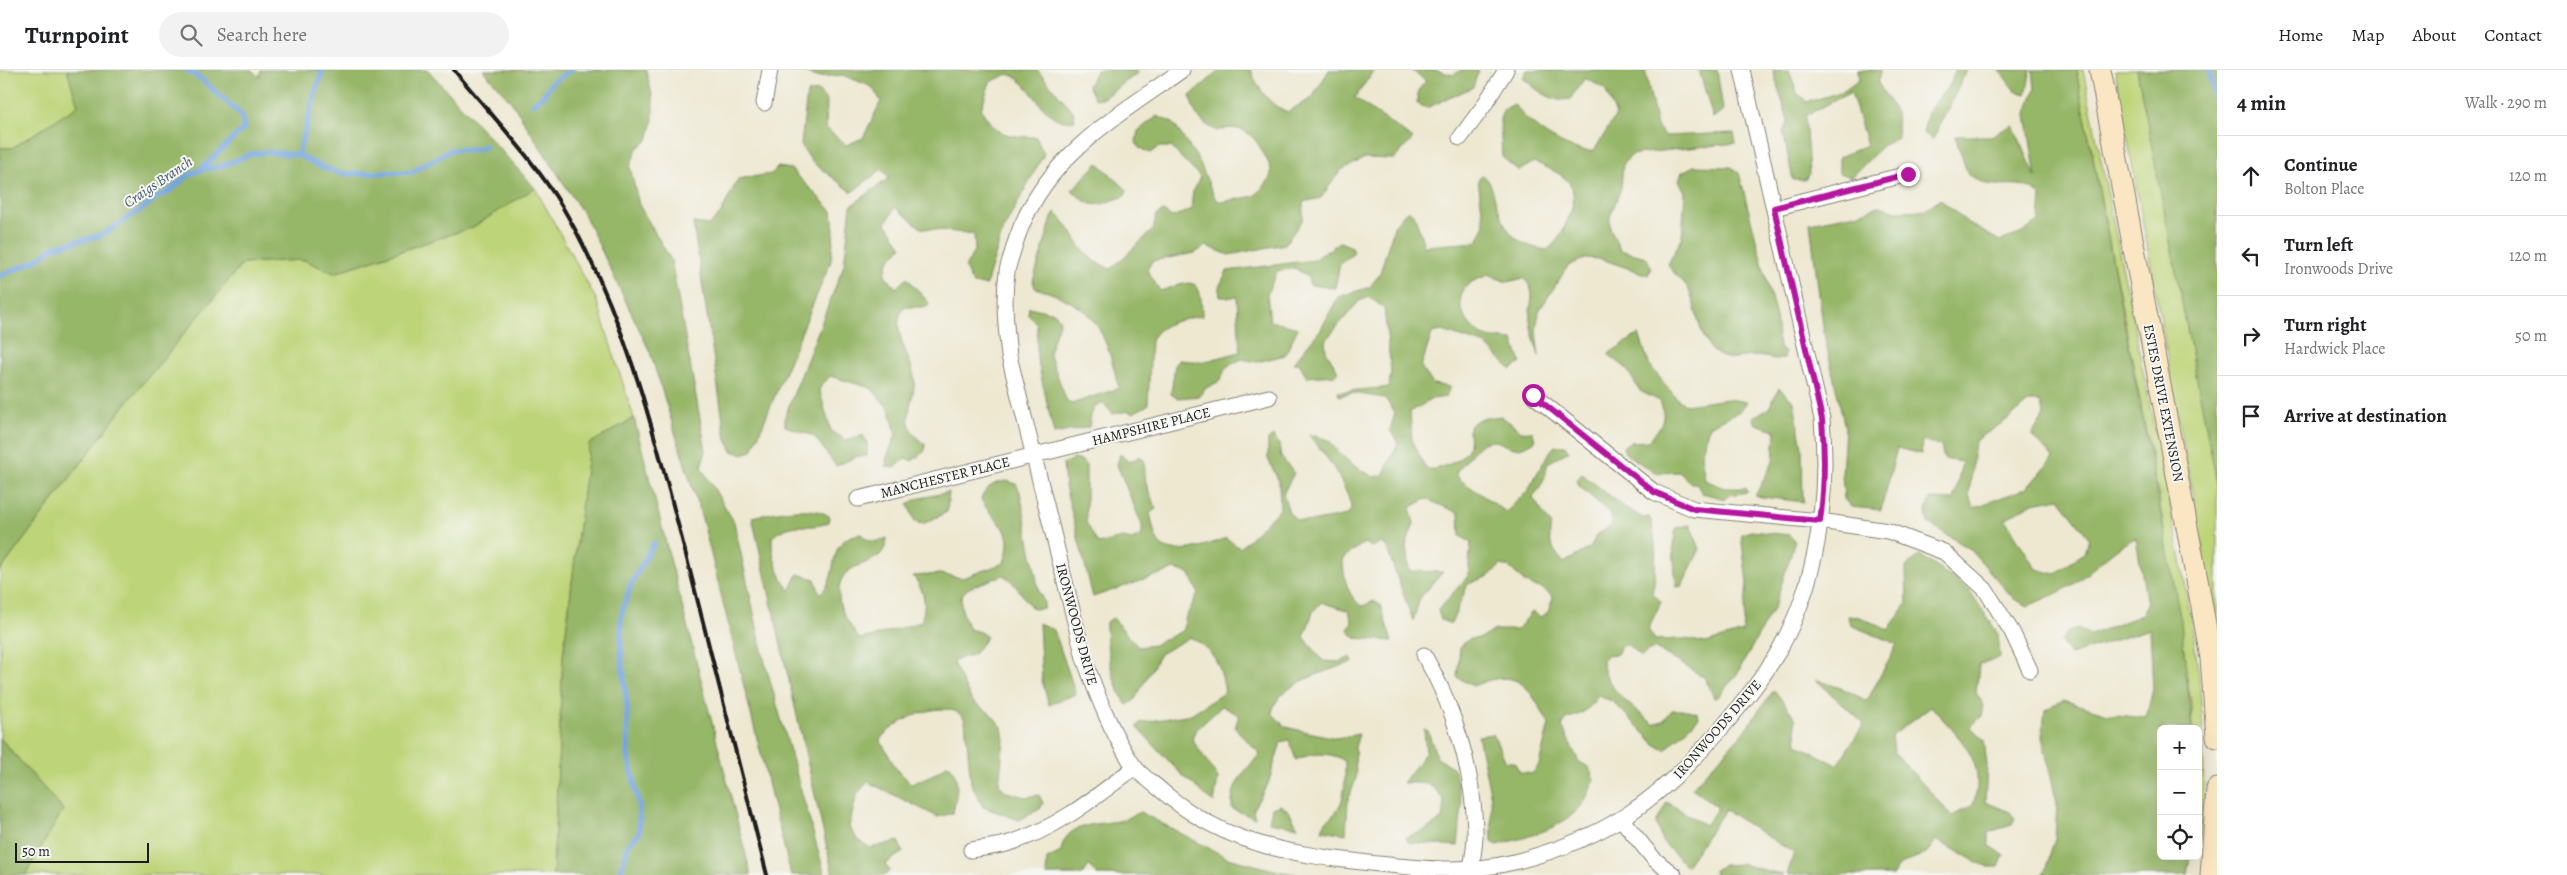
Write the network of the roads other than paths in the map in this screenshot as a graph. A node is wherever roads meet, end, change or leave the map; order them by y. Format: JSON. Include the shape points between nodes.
{"nodes":[{"id":1,"x":770,"y":70,"type":"edge"},
{"id":2,"x":1182,"y":70,"type":"edge"},
{"id":3,"x":1506,"y":70,"type":"edge"},
{"id":4,"x":1742,"y":70,"type":"edge"},
{"id":5,"x":2100,"y":70,"type":"edge"},
{"id":6,"x":764,"y":103,"type":"dead end"},
{"id":7,"x":1460,"y":138,"type":"dead end"},
{"id":8,"x":1908,"y":174,"type":"dead end"},
{"id":9,"x":1774,"y":208,"type":"junction"},
{"id":10,"x":1533,"y":395,"type":"dead end"},
{"id":11,"x":1269,"y":397,"type":"dead end"},
{"id":12,"x":1033,"y":455,"type":"junction"},
{"id":13,"x":858,"y":499,"type":"dead end"},
{"id":14,"x":1820,"y":521,"type":"junction"},
{"id":15,"x":1424,"y":655,"type":"dead end"},
{"id":16,"x":2030,"y":670,"type":"dead end"},
{"id":17,"x":2217,"y":737,"type":"edge"},
{"id":18,"x":1135,"y":767,"type":"junction"},
{"id":19,"x":2217,"y":789,"type":"edge"},
{"id":20,"x":1622,"y":820,"type":"junction"},
{"id":21,"x":971,"y":850,"type":"dead end"},
{"id":22,"x":1470,"y":872,"type":"edge"},
{"id":23,"x":1674,"y":875,"type":"edge"},
{"id":24,"x":2211,"y":875,"type":"edge"}],
"edges":[{"from":1,"to":6,"type":"street"},
{"from":2,"to":12,"type":"street","name":"IRONWOODS DRIVE","via":[[1104,125],[1070,154],[1041,187],[1020,228],[1007,271],[1005,313],[1009,356]]},
{"from":3,"to":7,"type":"street"},
{"from":4,"to":9,"type":"street","name":"IRONWOODS DRIVE"},
{"from":5,"to":17,"type":"main road","name":"ESTES DRIVE EXTENSION","via":[[2211,658]]},
{"from":8,"to":9,"type":"street"},
{"from":9,"to":14,"type":"street","name":"IRONWOODS DRIVE","via":[[1822,419],[1825,462]]},
{"from":10,"to":14,"type":"street","via":[[1654,492],[1694,509]]},
{"from":11,"to":12,"type":"street","name":"HAMPSHIRE PLACE"},
{"from":12,"to":13,"type":"street","name":"MANCHESTER PLACE"},
{"from":12,"to":18,"type":"street","name":"IRONWOODS DRIVE","via":[[1084,658],[1098,700]]},
{"from":14,"to":16,"type":"street","via":[[1888,531],[1944,552],[1985,589],[2012,632]]},
{"from":14,"to":20,"type":"street","name":"IRONWOODS DRIVE","via":[[1807,582],[1791,625],[1752,693],[1681,774]]},
{"from":15,"to":22,"type":"street","via":[[1440,681],[1454,716],[1472,795],[1475,831]]},
{"from":18,"to":21,"type":"street","via":[[1071,814],[1006,844]]},
{"from":18,"to":22,"type":"street","name":"IRONWOODS DRIVE","via":[[1206,823],[1246,841],[1299,855]]},
{"from":19,"to":24,"type":"main road"},
{"from":20,"to":22,"type":"street","name":"IRONWOODS DRIVE","via":[[1590,837],[1556,849]]},
{"from":20,"to":23,"type":"street","via":[[1654,859]]}]}
